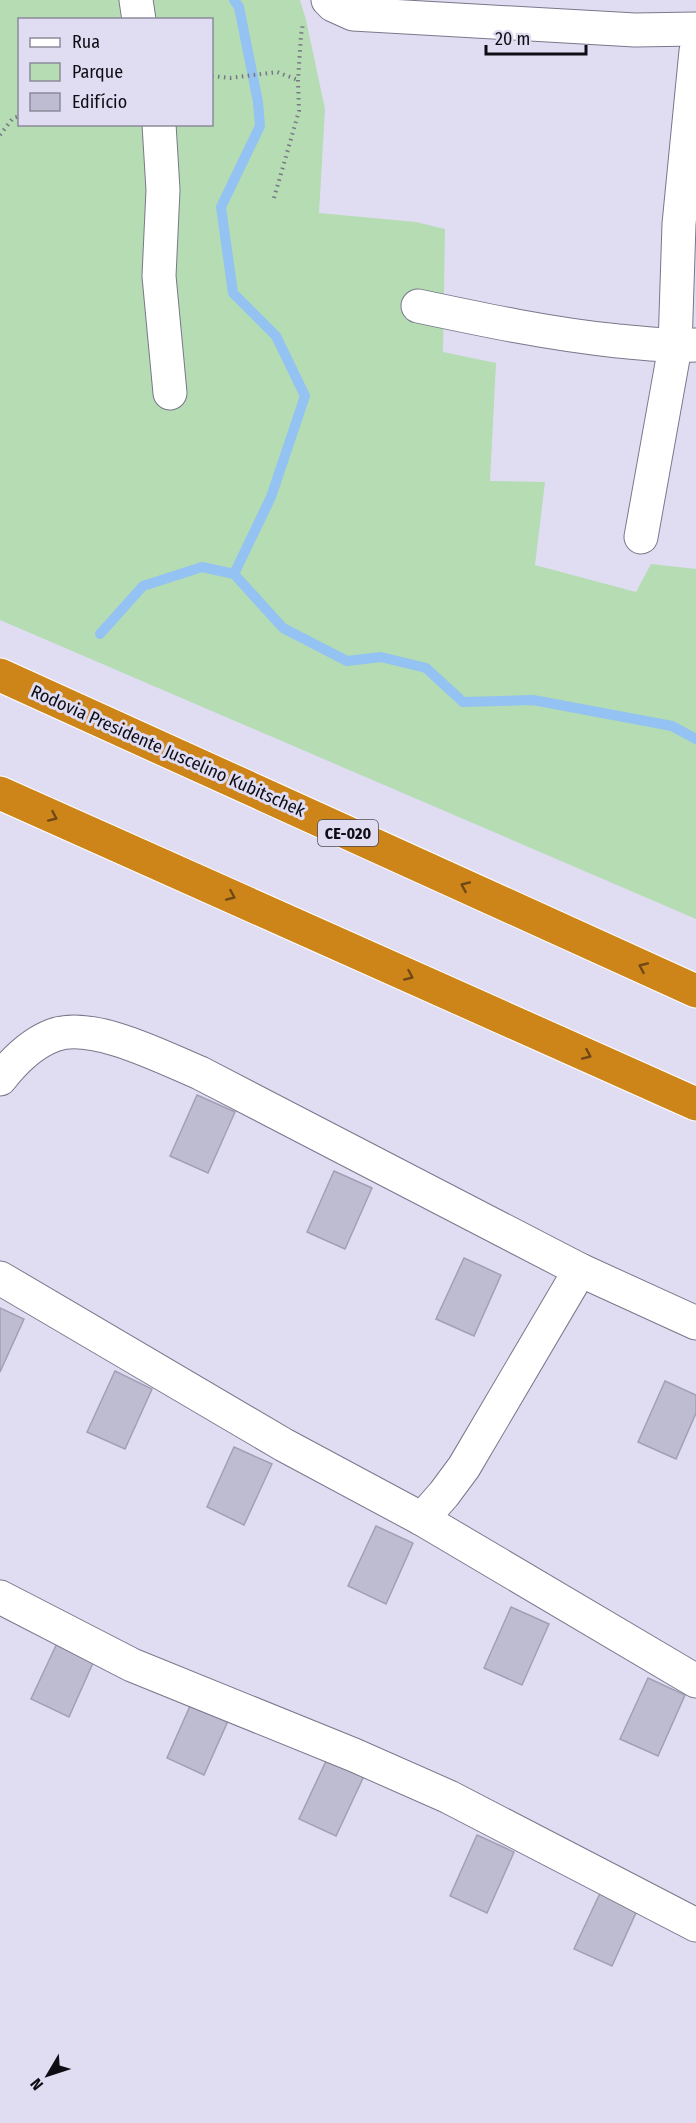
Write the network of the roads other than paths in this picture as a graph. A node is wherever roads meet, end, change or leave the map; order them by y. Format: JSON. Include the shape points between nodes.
{"nodes":[{"id":1,"x":136,"y":0,"type":"edge"},
{"id":2,"x":328,"y":0,"type":"edge"},
{"id":3,"x":139,"y":18,"type":"edge"},
{"id":4,"x":696,"y":29,"type":"edge"},
{"id":5,"x":696,"y":51,"type":"edge"},
{"id":6,"x":159,"y":126,"type":"edge"},
{"id":7,"x":418,"y":306,"type":"dead end"},
{"id":8,"x":686,"y":346,"type":"edge"},
{"id":9,"x":170,"y":393,"type":"dead end"},
{"id":10,"x":641,"y":537,"type":"dead end"},
{"id":11,"x":0,"y":675,"type":"edge"},
{"id":12,"x":0,"y":793,"type":"edge"},
{"id":13,"x":696,"y":991,"type":"edge"},
{"id":14,"x":0,"y":1079,"type":"edge"},
{"id":15,"x":696,"y":1104,"type":"edge"},
{"id":16,"x":580,"y":1270,"type":"junction"},
{"id":17,"x":0,"y":1278,"type":"edge"},
{"id":18,"x":696,"y":1323,"type":"edge"},
{"id":19,"x":422,"y":1520,"type":"junction"},
{"id":20,"x":0,"y":1597,"type":"edge"},
{"id":21,"x":696,"y":1681,"type":"edge"},
{"id":22,"x":696,"y":1925,"type":"edge"}],
"edges":[{"from":1,"to":3,"type":"street"},
{"from":2,"to":4,"type":"street","via":[[352,14],[635,30]]},
{"from":5,"to":8,"type":"street","via":[[679,224]]},
{"from":6,"to":9,"type":"street","via":[[163,190],[159,276]]},
{"from":7,"to":8,"type":"street","via":[[522,328]]},
{"from":8,"to":10,"type":"street"},
{"from":13,"to":11,"type":"highway","name":"Rodovia Presidente Juscelino Kubitschek","number":"CE-020","one_way":true},
{"from":12,"to":15,"type":"highway","one_way":true},
{"from":14,"to":16,"type":"street","via":[[14,1061],[54,1035],[74,1031],[140,1047],[200,1073]]},
{"from":16,"to":18,"type":"street"},
{"from":16,"to":19,"type":"street","via":[[464,1467]]},
{"from":17,"to":19,"type":"street","via":[[284,1445]]},
{"from":19,"to":21,"type":"street"},
{"from":20,"to":22,"type":"street","via":[[132,1665],[449,1797]]}]}
